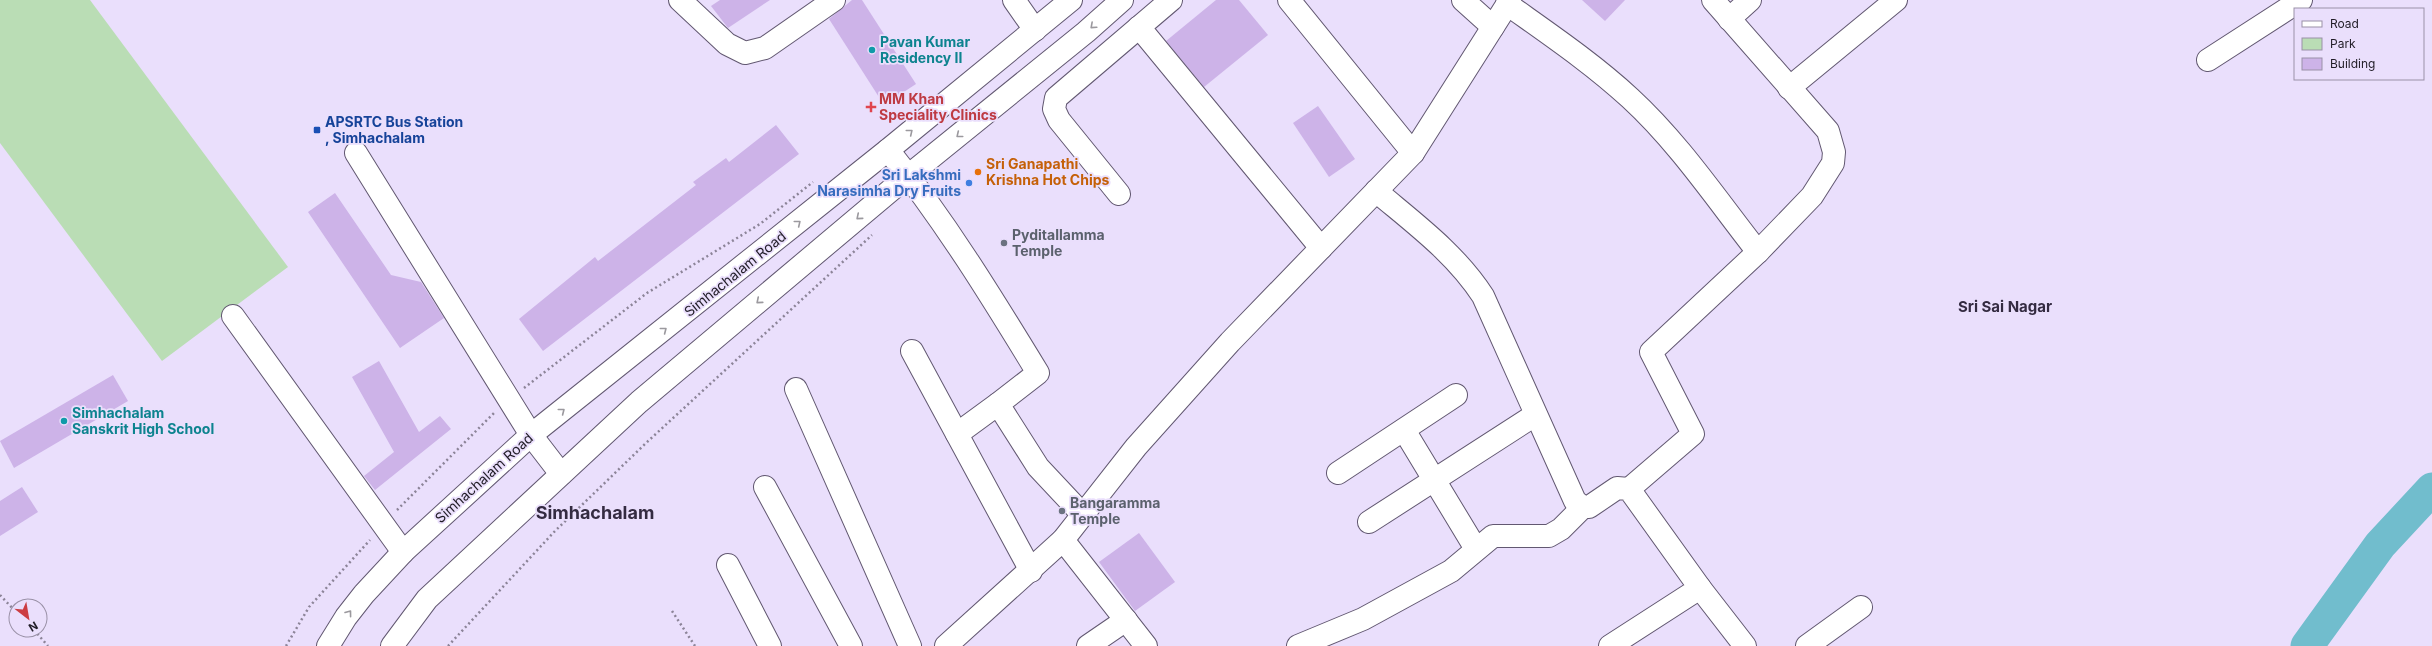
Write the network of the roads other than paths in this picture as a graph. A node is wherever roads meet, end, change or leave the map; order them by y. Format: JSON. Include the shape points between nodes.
{"nodes":[{"id":1,"x":680,"y":0,"type":"edge"},
{"id":2,"x":834,"y":0,"type":"edge"},
{"id":3,"x":1014,"y":0,"type":"edge"},
{"id":4,"x":1071,"y":0,"type":"edge"},
{"id":5,"x":1122,"y":0,"type":"edge"},
{"id":6,"x":1171,"y":0,"type":"edge"},
{"id":7,"x":1289,"y":0,"type":"edge"},
{"id":8,"x":1463,"y":0,"type":"edge"},
{"id":9,"x":1713,"y":0,"type":"edge"},
{"id":10,"x":1750,"y":0,"type":"edge"},
{"id":11,"x":1896,"y":0,"type":"edge"},
{"id":12,"x":2301,"y":0,"type":"edge"},
{"id":13,"x":1509,"y":2,"type":"edge"},
{"id":14,"x":1730,"y":19,"type":"junction"},
{"id":15,"x":1139,"y":27,"type":"junction"},
{"id":16,"x":1493,"y":27,"type":"junction"},
{"id":17,"x":1036,"y":30,"type":"junction"},
{"id":18,"x":2208,"y":60,"type":"dead end"},
{"id":19,"x":1789,"y":88,"type":"junction"},
{"id":20,"x":888,"y":150,"type":"junction"},
{"id":21,"x":356,"y":153,"type":"dead end"},
{"id":22,"x":1413,"y":153,"type":"junction"},
{"id":23,"x":909,"y":176,"type":"junction"},
{"id":24,"x":1376,"y":191,"type":"junction"},
{"id":25,"x":1119,"y":194,"type":"dead end"},
{"id":26,"x":1321,"y":248,"type":"junction"},
{"id":27,"x":1758,"y":252,"type":"junction"},
{"id":28,"x":233,"y":316,"type":"dead end"},
{"id":29,"x":912,"y":352,"type":"dead end"},
{"id":30,"x":796,"y":389,"type":"dead end"},
{"id":31,"x":1456,"y":395,"type":"dead end"},
{"id":32,"x":998,"y":404,"type":"junction"},
{"id":33,"x":1535,"y":415,"type":"junction"},
{"id":34,"x":1404,"y":430,"type":"junction"},
{"id":35,"x":957,"y":434,"type":"junction"},
{"id":36,"x":531,"y":435,"type":"junction"},
{"id":37,"x":1338,"y":473,"type":"dead end"},
{"id":38,"x":561,"y":474,"type":"junction"},
{"id":39,"x":1434,"y":481,"type":"junction"},
{"id":40,"x":765,"y":487,"type":"dead end"},
{"id":41,"x":1628,"y":489,"type":"junction"},
{"id":42,"x":1583,"y":506,"type":"junction"},
{"id":43,"x":1083,"y":515,"type":"junction"},
{"id":44,"x":1369,"y":522,"type":"dead end"},
{"id":45,"x":1063,"y":540,"type":"junction"},
{"id":46,"x":1476,"y":549,"type":"junction"},
{"id":47,"x":403,"y":552,"type":"junction"},
{"id":48,"x":728,"y":565,"type":"dead end"},
{"id":49,"x":1031,"y":571,"type":"junction"},
{"id":50,"x":1700,"y":588,"type":"junction"},
{"id":51,"x":1861,"y":607,"type":"dead end"},
{"id":52,"x":1126,"y":620,"type":"junction"},
{"id":53,"x":328,"y":646,"type":"edge"},
{"id":54,"x":392,"y":646,"type":"edge"},
{"id":55,"x":770,"y":646,"type":"edge"},
{"id":56,"x":851,"y":646,"type":"edge"},
{"id":57,"x":910,"y":646,"type":"edge"},
{"id":58,"x":946,"y":646,"type":"edge"},
{"id":59,"x":1088,"y":646,"type":"edge"},
{"id":60,"x":1146,"y":646,"type":"edge"},
{"id":61,"x":1298,"y":646,"type":"edge"},
{"id":62,"x":1610,"y":646,"type":"edge"},
{"id":63,"x":1745,"y":646,"type":"edge"},
{"id":64,"x":1807,"y":646,"type":"edge"}],
"edges":[{"from":1,"to":2,"type":"street","via":[[727,44],[745,53],[765,48]]},
{"from":3,"to":17,"type":"street"},
{"from":4,"to":17,"type":"street","name":"Simhachalam Road"},
{"from":5,"to":23,"type":"street","one_way":true},
{"from":6,"to":15,"type":"street"},
{"from":7,"to":22,"type":"street"},
{"from":8,"to":16,"type":"street"},
{"from":9,"to":14,"type":"street"},
{"from":10,"to":14,"type":"street"},
{"from":11,"to":19,"type":"street"},
{"from":12,"to":18,"type":"street"},
{"from":13,"to":16,"type":"street"},
{"from":13,"to":27,"type":"street","via":[[1631,98],[1661,129]]},
{"from":14,"to":19,"type":"street"},
{"from":15,"to":25,"type":"street","via":[[1066,88],[1056,98],[1054,109],[1059,120]]},
{"from":15,"to":26,"type":"street"},
{"from":16,"to":22,"type":"street"},
{"from":20,"to":17,"type":"street","name":"Simhachalam Road","one_way":true},
{"from":19,"to":27,"type":"street","via":[[1828,131],[1834,152],[1833,163],[1812,196]]},
{"from":20,"to":23,"type":"street"},
{"from":36,"to":20,"type":"street","name":"Simhachalam Road","one_way":true},
{"from":21,"to":36,"type":"street"},
{"from":22,"to":24,"type":"street"},
{"from":23,"to":32,"type":"street","via":[[960,247],[1038,373]]},
{"from":23,"to":38,"type":"street","one_way":true,"via":[[639,402]]},
{"from":24,"to":26,"type":"street"},
{"from":24,"to":33,"type":"street","via":[[1450,252],[1468,273],[1482,296]]},
{"from":26,"to":43,"type":"street","via":[[1230,342],[1147,435]]},
{"from":27,"to":41,"type":"street","via":[[1651,352],[1693,434]]},
{"from":28,"to":47,"type":"street"},
{"from":29,"to":35,"type":"street"},
{"from":30,"to":57,"type":"street"},
{"from":31,"to":34,"type":"street"},
{"from":32,"to":35,"type":"street"},
{"from":32,"to":43,"type":"street","via":[[1038,467]]},
{"from":33,"to":39,"type":"street"},
{"from":33,"to":42,"type":"street","via":[[1571,494],[1575,501]]},
{"from":34,"to":37,"type":"street"},
{"from":34,"to":39,"type":"street"},
{"from":35,"to":49,"type":"street"},
{"from":36,"to":38,"type":"street"},
{"from":36,"to":47,"type":"street","name":"Simhachalam Road"},
{"from":38,"to":54,"type":"street","via":[[427,599]]},
{"from":39,"to":44,"type":"street"},
{"from":39,"to":46,"type":"street"},
{"from":40,"to":56,"type":"street"},
{"from":41,"to":42,"type":"street","via":[[1617,488],[1596,504]]},
{"from":41,"to":50,"type":"street"},
{"from":42,"to":46,"type":"street","via":[[1561,529],[1549,536],[1493,536]]},
{"from":43,"to":45,"type":"street"},
{"from":45,"to":49,"type":"street"},
{"from":45,"to":52,"type":"street"},
{"from":46,"to":61,"type":"street","via":[[1451,571],[1363,619]]},
{"from":53,"to":47,"type":"street","name":"Simhachalam Road","one_way":true,"via":[[346,616]]},
{"from":48,"to":55,"type":"street"},
{"from":49,"to":58,"type":"street"},
{"from":50,"to":62,"type":"street"},
{"from":50,"to":63,"type":"street"},
{"from":51,"to":64,"type":"street"},
{"from":52,"to":59,"type":"street"},
{"from":52,"to":60,"type":"street"}]}
